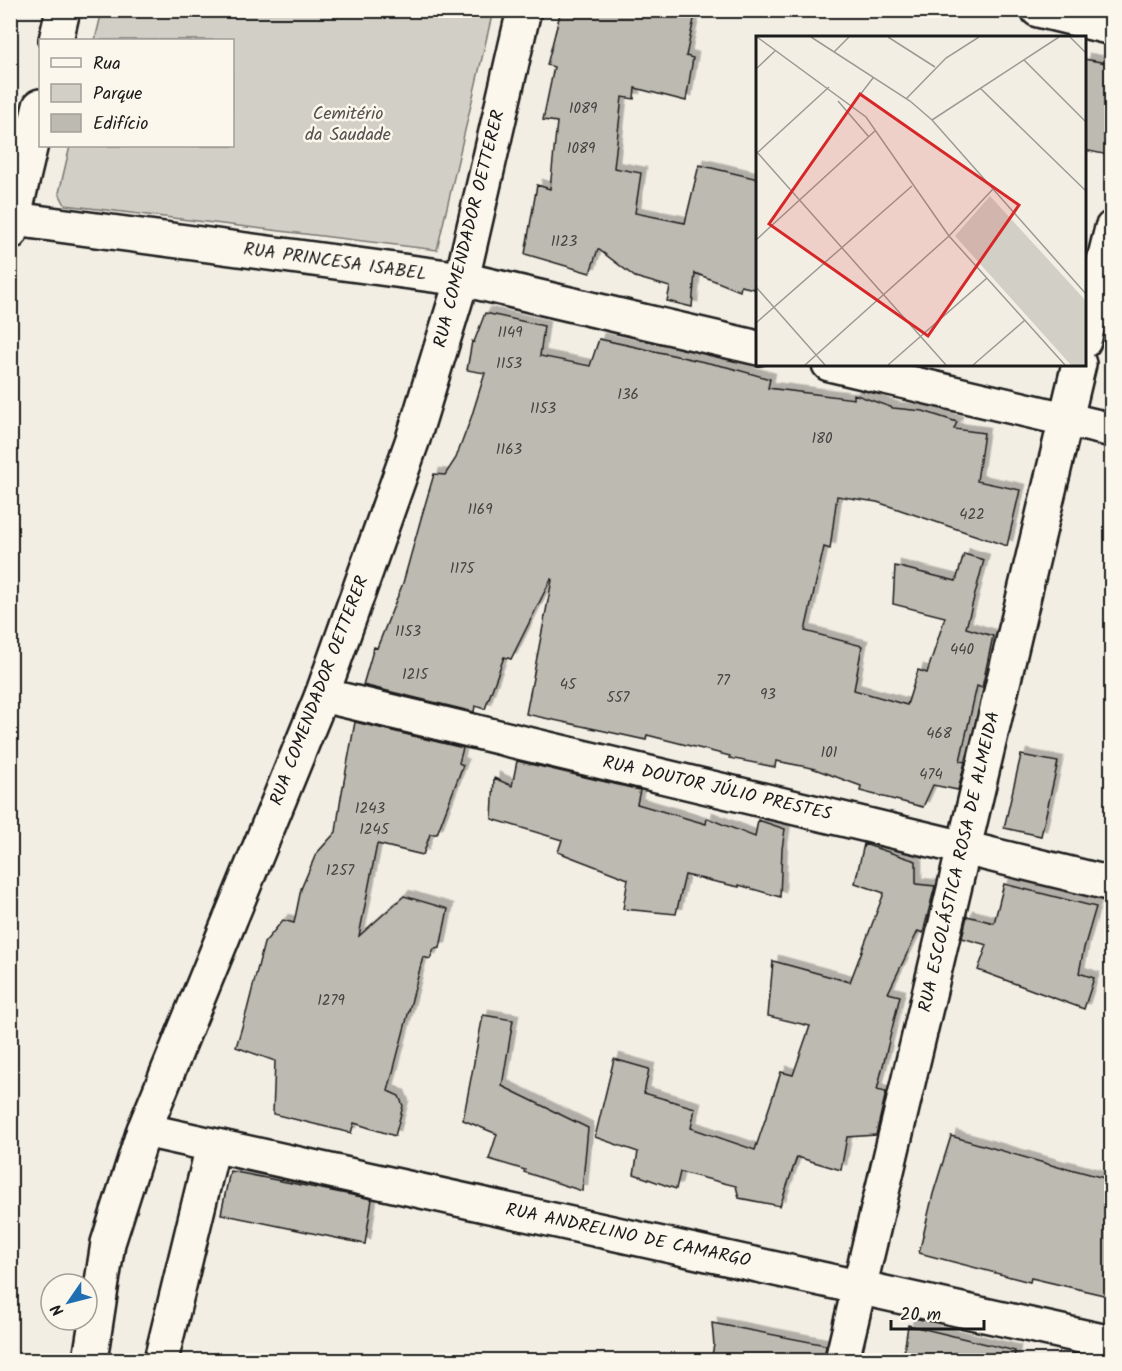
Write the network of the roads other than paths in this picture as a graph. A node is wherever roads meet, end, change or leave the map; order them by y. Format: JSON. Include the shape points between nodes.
{"nodes":[{"id":1,"x":63,"y":10,"type":"edge"},
{"id":2,"x":524,"y":10,"type":"edge"},
{"id":3,"x":1038,"y":10,"type":"edge"},
{"id":4,"x":1112,"y":28,"type":"edge"},
{"id":5,"x":56,"y":39,"type":"edge"},
{"id":6,"x":39,"y":110,"type":"edge"},
{"id":7,"x":12,"y":226,"type":"edge"},
{"id":8,"x":1112,"y":228,"type":"edge"},
{"id":9,"x":462,"y":279,"type":"junction"},
{"id":10,"x":1086,"y":333,"type":"edge"},
{"id":11,"x":756,"y":348,"type":"edge"},
{"id":12,"x":837,"y":366,"type":"edge"},
{"id":13,"x":1079,"y":366,"type":"edge"},
{"id":14,"x":1066,"y":420,"type":"junction"},
{"id":15,"x":1112,"y":430,"type":"edge"},
{"id":16,"x":322,"y":695,"type":"junction"},
{"id":17,"x":964,"y":848,"type":"junction"},
{"id":18,"x":1112,"y":884,"type":"edge"},
{"id":19,"x":144,"y":1130,"type":"junction"},
{"id":20,"x":213,"y":1146,"type":"junction"},
{"id":21,"x":859,"y":1287,"type":"junction"},
{"id":22,"x":1112,"y":1343,"type":"edge"},
{"id":23,"x":90,"y":1360,"type":"edge"},
{"id":24,"x":161,"y":1360,"type":"edge"},
{"id":25,"x":842,"y":1360,"type":"edge"}],
"edges":[{"from":1,"to":5,"type":"street"},
{"from":2,"to":9,"type":"street","name":"RUA COMENDADOR OETTERER"},
{"from":3,"to":4,"type":"street"},
{"from":6,"to":7,"type":"street"},
{"from":7,"to":9,"type":"street","name":"RUA PRINCESA ISABEL"},
{"from":8,"to":10,"type":"street"},
{"from":9,"to":11,"type":"street","name":"RUA PRINCESA ISABEL"},
{"from":9,"to":16,"type":"street","name":"RUA COMENDADOR OETTERER","via":[[413,439]]},
{"from":12,"to":14,"type":"street"},
{"from":13,"to":14,"type":"street","name":"RUA ESCOLÁSTICA ROSA DE ALMEIDA"},
{"from":14,"to":15,"type":"street"},
{"from":14,"to":17,"type":"street","name":"RUA ESCOLÁSTICA ROSA DE ALMEIDA"},
{"from":16,"to":17,"type":"street","name":"RUA DOUTOR JÚLIO PRESTES"},
{"from":16,"to":19,"type":"street","name":"RUA COMENDADOR OETTERER"},
{"from":17,"to":18,"type":"street","name":"RUA DOUTOR JÚLIO PRESTES"},
{"from":17,"to":21,"type":"street","name":"RUA ESCOLÁSTICA ROSA DE ALMEIDA"},
{"from":19,"to":20,"type":"street","name":"RUA ANDRELINO DE CAMARGO"},
{"from":19,"to":23,"type":"street","name":"RUA COMENDADOR OETTERER","via":[[108,1243]]},
{"from":20,"to":21,"type":"street","name":"RUA ANDRELINO DE CAMARGO"},
{"from":20,"to":24,"type":"street"},
{"from":21,"to":22,"type":"street","name":"RUA ANDRELINO DE CAMARGO"},
{"from":21,"to":25,"type":"street","name":"RUA ESCOLÁSTICA ROSA DE ALMEIDA"}]}
